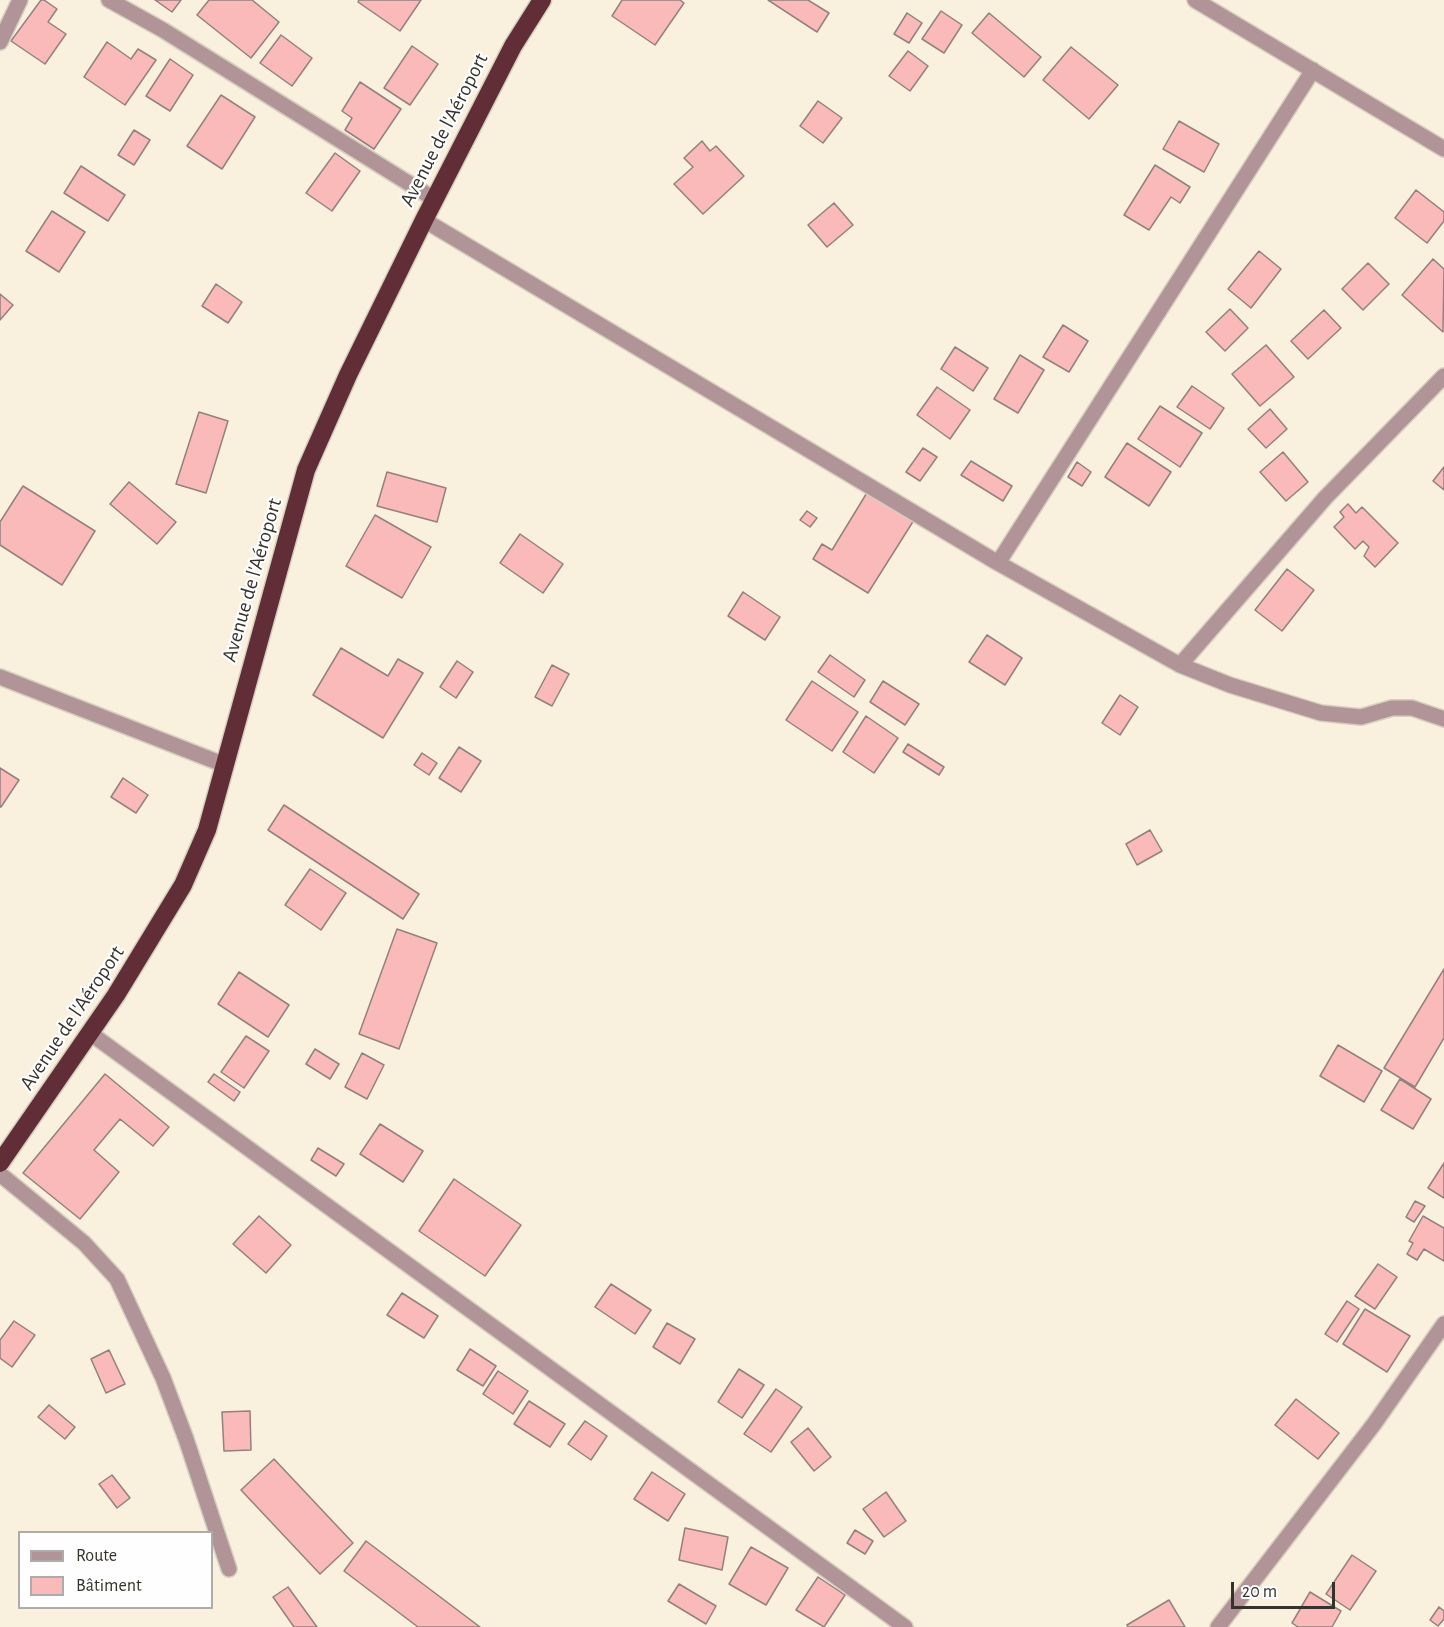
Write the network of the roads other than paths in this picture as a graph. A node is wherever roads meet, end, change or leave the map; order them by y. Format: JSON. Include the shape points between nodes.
{"nodes":[{"id":1,"x":20,"y":0,"type":"edge"},
{"id":2,"x":110,"y":0,"type":"edge"},
{"id":3,"x":542,"y":0,"type":"edge"},
{"id":4,"x":1195,"y":0,"type":"edge"},
{"id":5,"x":0,"y":42,"type":"edge"},
{"id":6,"x":1313,"y":70,"type":"junction"},
{"id":7,"x":1444,"y":148,"type":"edge"},
{"id":8,"x":434,"y":200,"type":"junction"},
{"id":9,"x":424,"y":219,"type":"junction"},
{"id":10,"x":1444,"y":376,"type":"edge"},
{"id":11,"x":998,"y":563,"type":"junction"},
{"id":12,"x":1180,"y":665,"type":"junction"},
{"id":13,"x":0,"y":677,"type":"edge"},
{"id":14,"x":1444,"y":719,"type":"edge"},
{"id":15,"x":225,"y":765,"type":"junction"},
{"id":16,"x":90,"y":1033,"type":"junction"},
{"id":17,"x":0,"y":1163,"type":"edge"},
{"id":18,"x":0,"y":1174,"type":"edge"},
{"id":19,"x":1444,"y":1324,"type":"edge"},
{"id":20,"x":229,"y":1569,"type":"dead end"},
{"id":21,"x":905,"y":1627,"type":"edge"},
{"id":22,"x":1218,"y":1627,"type":"edge"}],
"edges":[{"from":1,"to":5,"type":"street"},
{"from":2,"to":8,"type":"street"},
{"from":3,"to":8,"type":"highway","name":"Avenue de l'Aéroport","via":[[513,46]]},
{"from":4,"to":6,"type":"street"},
{"from":6,"to":7,"type":"street"},
{"from":6,"to":11,"type":"street"},
{"from":8,"to":9,"type":"highway","name":"Avenue de l'Aéroport"},
{"from":9,"to":11,"type":"street"},
{"from":9,"to":15,"type":"highway","name":"Avenue de l'Aéroport","via":[[306,470]]},
{"from":10,"to":12,"type":"street","via":[[1325,498]]},
{"from":11,"to":12,"type":"street"},
{"from":12,"to":14,"type":"street","via":[[1321,713],[1361,717],[1392,708],[1412,708]]},
{"from":13,"to":15,"type":"street"},
{"from":15,"to":16,"type":"highway","name":"Avenue de l'Aéroport","via":[[207,830],[183,885]]},
{"from":16,"to":17,"type":"highway","name":"Avenue de l'Aéroport"},
{"from":16,"to":21,"type":"street"},
{"from":18,"to":20,"type":"street","via":[[84,1243],[117,1279],[167,1388]]},
{"from":19,"to":22,"type":"street","via":[[1374,1424]]}]}
